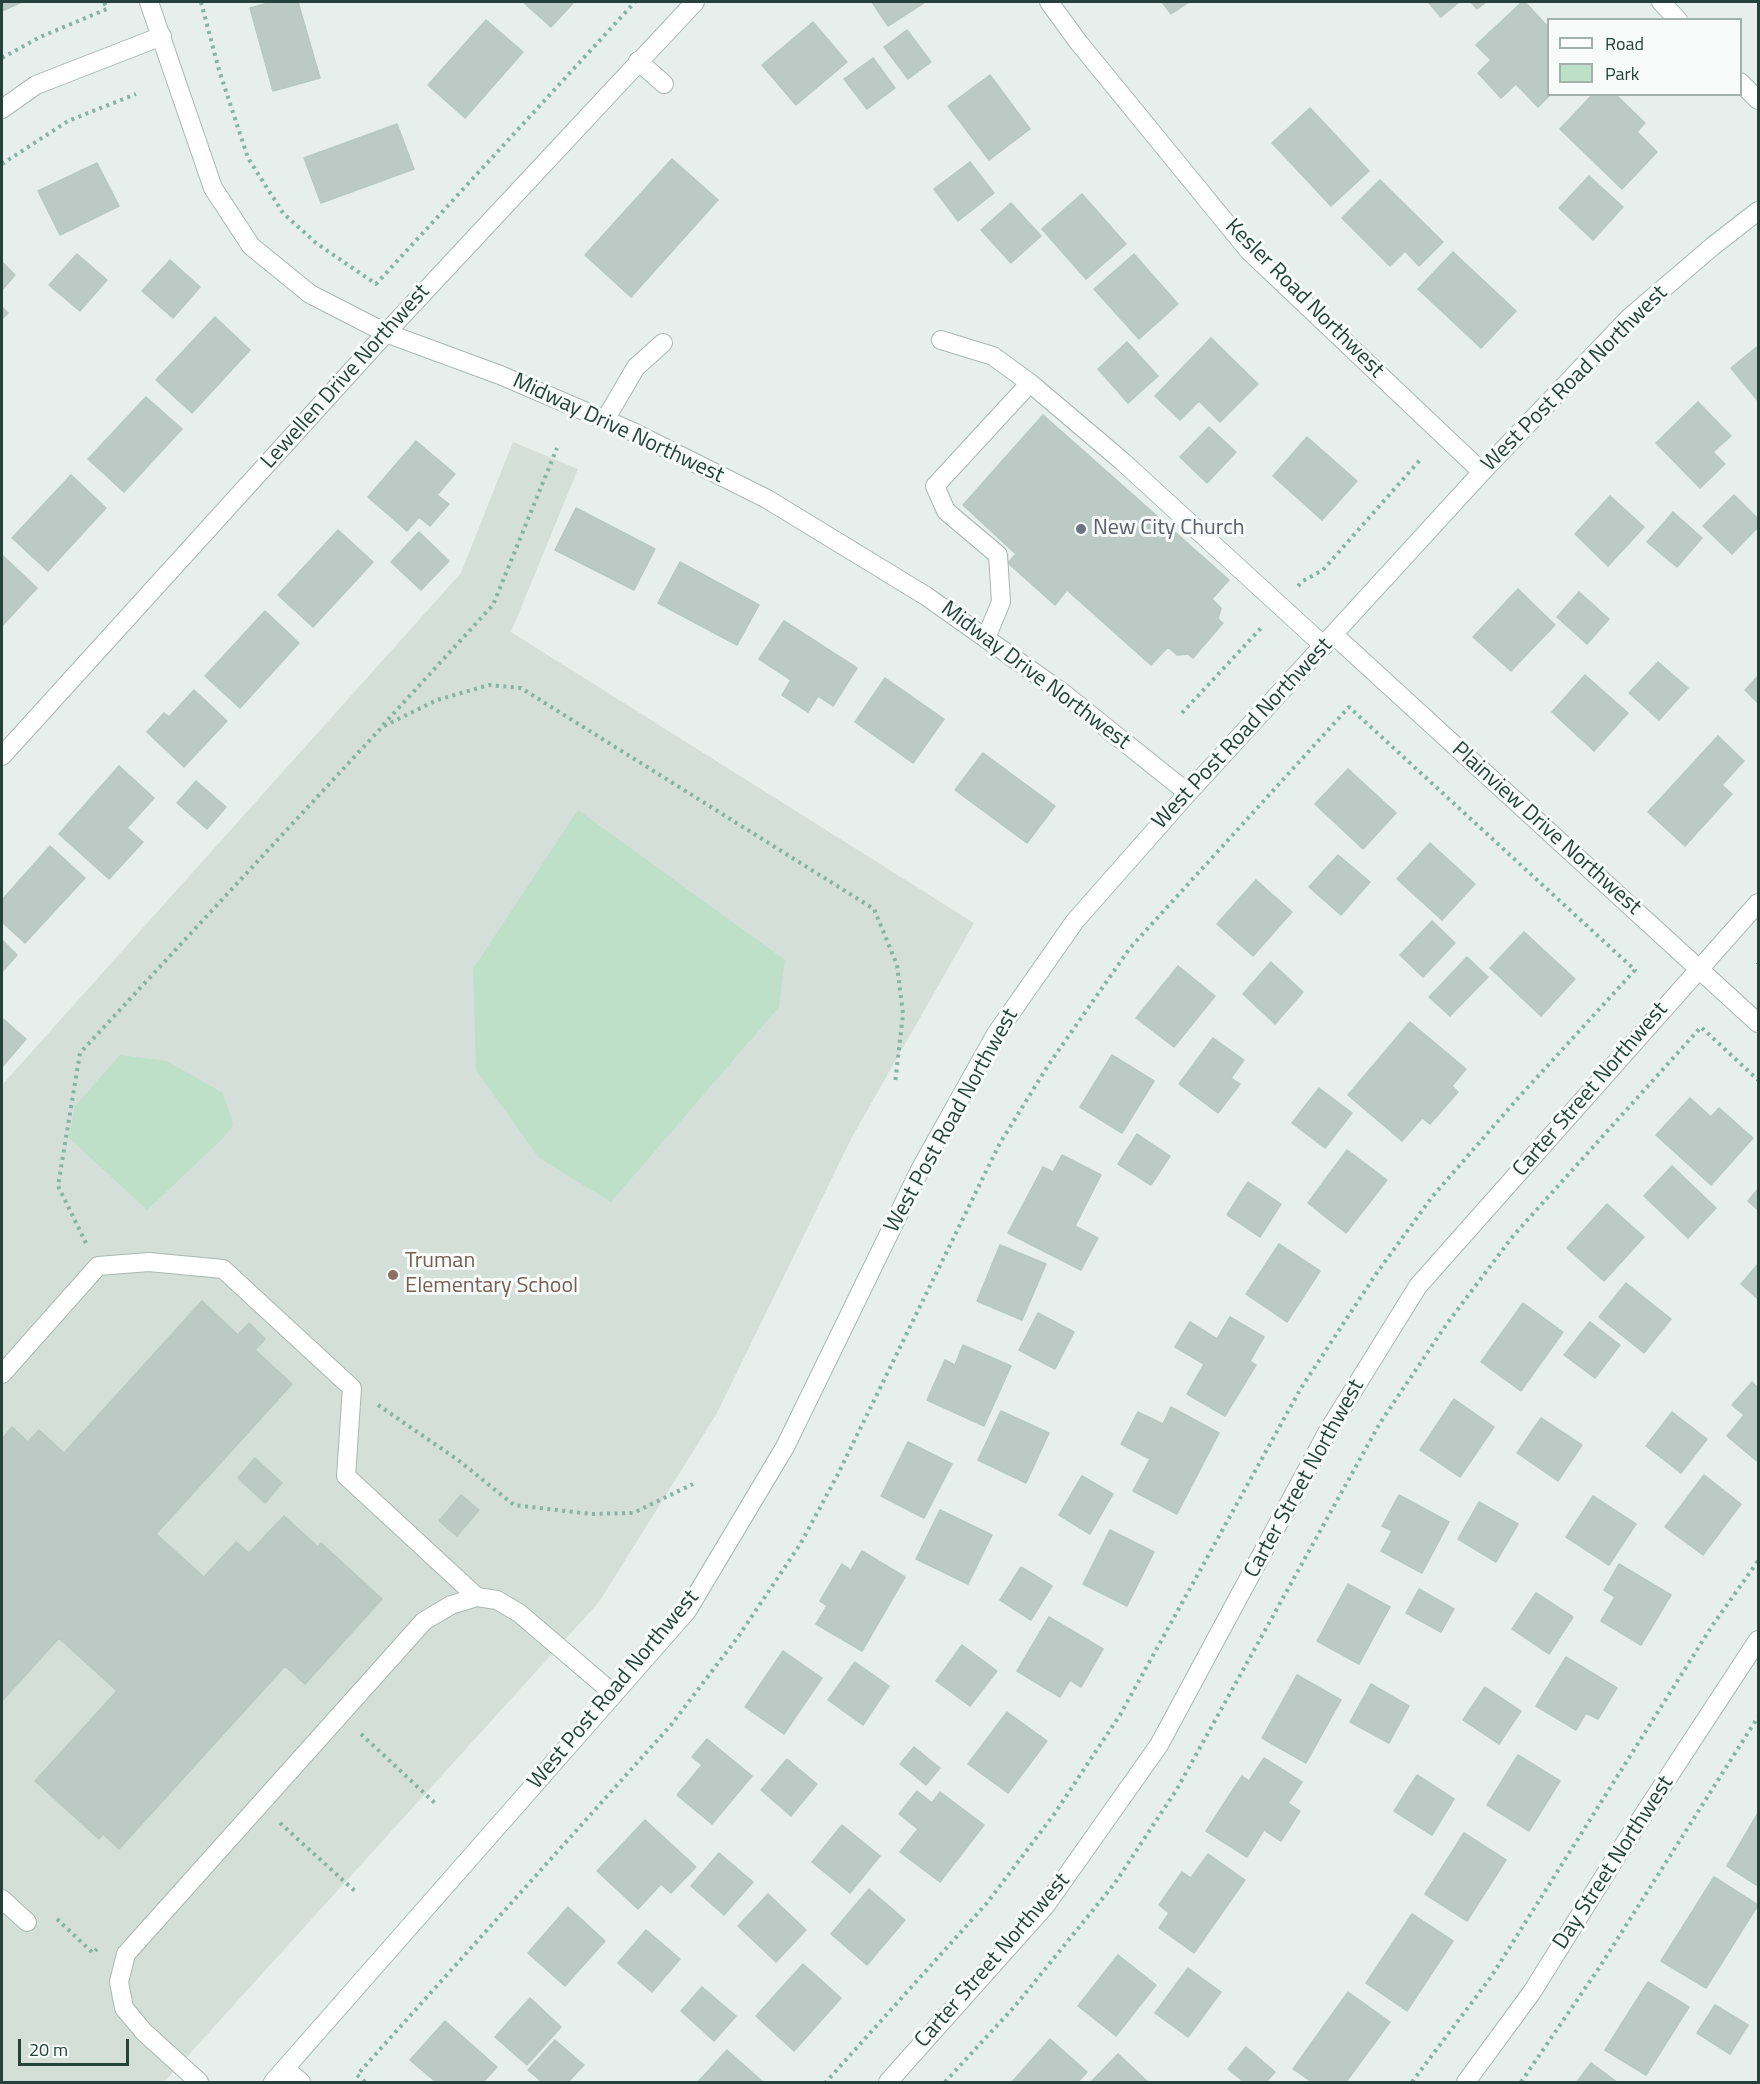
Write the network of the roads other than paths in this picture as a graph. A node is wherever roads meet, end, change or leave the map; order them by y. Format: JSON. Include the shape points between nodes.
{"nodes":[{"id":1,"x":149,"y":2,"type":"edge"},
{"id":2,"x":695,"y":2,"type":"edge"},
{"id":3,"x":1049,"y":2,"type":"edge"},
{"id":4,"x":1661,"y":2,"type":"edge"},
{"id":5,"x":1676,"y":18,"type":"edge"},
{"id":6,"x":162,"y":36,"type":"junction"},
{"id":7,"x":638,"y":61,"type":"junction"},
{"id":8,"x":664,"y":84,"type":"dead end"},
{"id":9,"x":1742,"y":84,"type":"edge"},
{"id":10,"x":1758,"y":100,"type":"edge"},
{"id":11,"x":2,"y":109,"type":"edge"},
{"id":12,"x":1758,"y":211,"type":"edge"},
{"id":13,"x":386,"y":333,"type":"junction"},
{"id":14,"x":941,"y":340,"type":"dead end"},
{"id":15,"x":663,"y":343,"type":"dead end"},
{"id":16,"x":1030,"y":383,"type":"junction"},
{"id":17,"x":605,"y":420,"type":"junction"},
{"id":18,"x":1482,"y":472,"type":"junction"},
{"id":19,"x":986,"y":638,"type":"junction"},
{"id":20,"x":1329,"y":640,"type":"junction"},
{"id":21,"x":2,"y":756,"type":"edge"},
{"id":22,"x":1188,"y":793,"type":"junction"},
{"id":23,"x":1758,"y":903,"type":"edge"},
{"id":24,"x":1699,"y":969,"type":"junction"},
{"id":25,"x":1758,"y":1023,"type":"edge"},
{"id":26,"x":2,"y":1374,"type":"edge"},
{"id":27,"x":477,"y":1597,"type":"junction"},
{"id":28,"x":1758,"y":1640,"type":"edge"},
{"id":29,"x":614,"y":1694,"type":"junction"},
{"id":30,"x":2,"y":1899,"type":"edge"},
{"id":31,"x":27,"y":1922,"type":"dead end"},
{"id":32,"x":285,"y":2069,"type":"junction"},
{"id":33,"x":199,"y":2082,"type":"edge"},
{"id":34,"x":273,"y":2082,"type":"edge"},
{"id":35,"x":301,"y":2082,"type":"edge"},
{"id":36,"x":888,"y":2082,"type":"edge"},
{"id":37,"x":1466,"y":2082,"type":"edge"}],
"edges":[{"from":1,"to":6,"type":"street","name":"Midway Drive Northwest"},
{"from":2,"to":7,"type":"street","name":"Lewellen Drive Northwest"},
{"from":3,"to":18,"type":"street","name":"Kesler Road Northwest","via":[[1249,251]]},
{"from":4,"to":5,"type":"street"},
{"from":6,"to":11,"type":"street","via":[[36,85]]},
{"from":6,"to":13,"type":"street","name":"Midway Drive Northwest","via":[[213,188],[251,246],[310,294]]},
{"from":7,"to":8,"type":"street"},
{"from":7,"to":13,"type":"street","name":"Lewellen Drive Northwest"},
{"from":9,"to":10,"type":"street"},
{"from":12,"to":18,"type":"street","name":"West Post Road Northwest","via":[[1630,317]]},
{"from":13,"to":17,"type":"street","name":"Midway Drive Northwest","via":[[500,375]]},
{"from":13,"to":21,"type":"street","name":"Lewellen Drive Northwest"},
{"from":14,"to":16,"type":"street","name":"Plainview Drive Northwest","via":[[993,356]]},
{"from":15,"to":17,"type":"street","via":[[636,367]]},
{"from":16,"to":19,"type":"street","via":[[935,486],[946,511],[998,555],[1001,602]]},
{"from":16,"to":20,"type":"street","name":"Plainview Drive Northwest"},
{"from":17,"to":19,"type":"street","name":"Midway Drive Northwest","via":[[767,499],[926,596]]},
{"from":18,"to":20,"type":"street","name":"West Post Road Northwest"},
{"from":19,"to":22,"type":"street","name":"Midway Drive Northwest","via":[[1063,693]]},
{"from":20,"to":22,"type":"street","name":"West Post Road Northwest"},
{"from":20,"to":24,"type":"street","name":"Plainview Drive Northwest"},
{"from":22,"to":29,"type":"street","name":"West Post Road Northwest","via":[[1075,921],[996,1034],[921,1168],[785,1447],[687,1611]]},
{"from":23,"to":24,"type":"street","name":"Carter Street Northwest"},
{"from":24,"to":25,"type":"street","name":"Plainview Drive Northwest"},
{"from":24,"to":36,"type":"street","name":"Carter Street Northwest","via":[[1418,1286],[1328,1431],[1159,1745],[1046,1905]]},
{"from":26,"to":27,"type":"street","via":[[98,1266],[149,1262],[224,1269],[352,1388],[346,1476]]},
{"from":27,"to":29,"type":"street","via":[[497,1600],[519,1613]]},
{"from":27,"to":33,"type":"street","via":[[451,1605],[424,1621],[126,1954],[119,1982],[124,2008],[144,2032]]},
{"from":28,"to":37,"type":"street","name":"Day Street Northwest","via":[[1532,1992]]},
{"from":29,"to":32,"type":"street","name":"West Post Road Northwest"},
{"from":30,"to":31,"type":"street"},
{"from":32,"to":34,"type":"street","name":"West Post Road Northwest"},
{"from":32,"to":35,"type":"street"}]}
